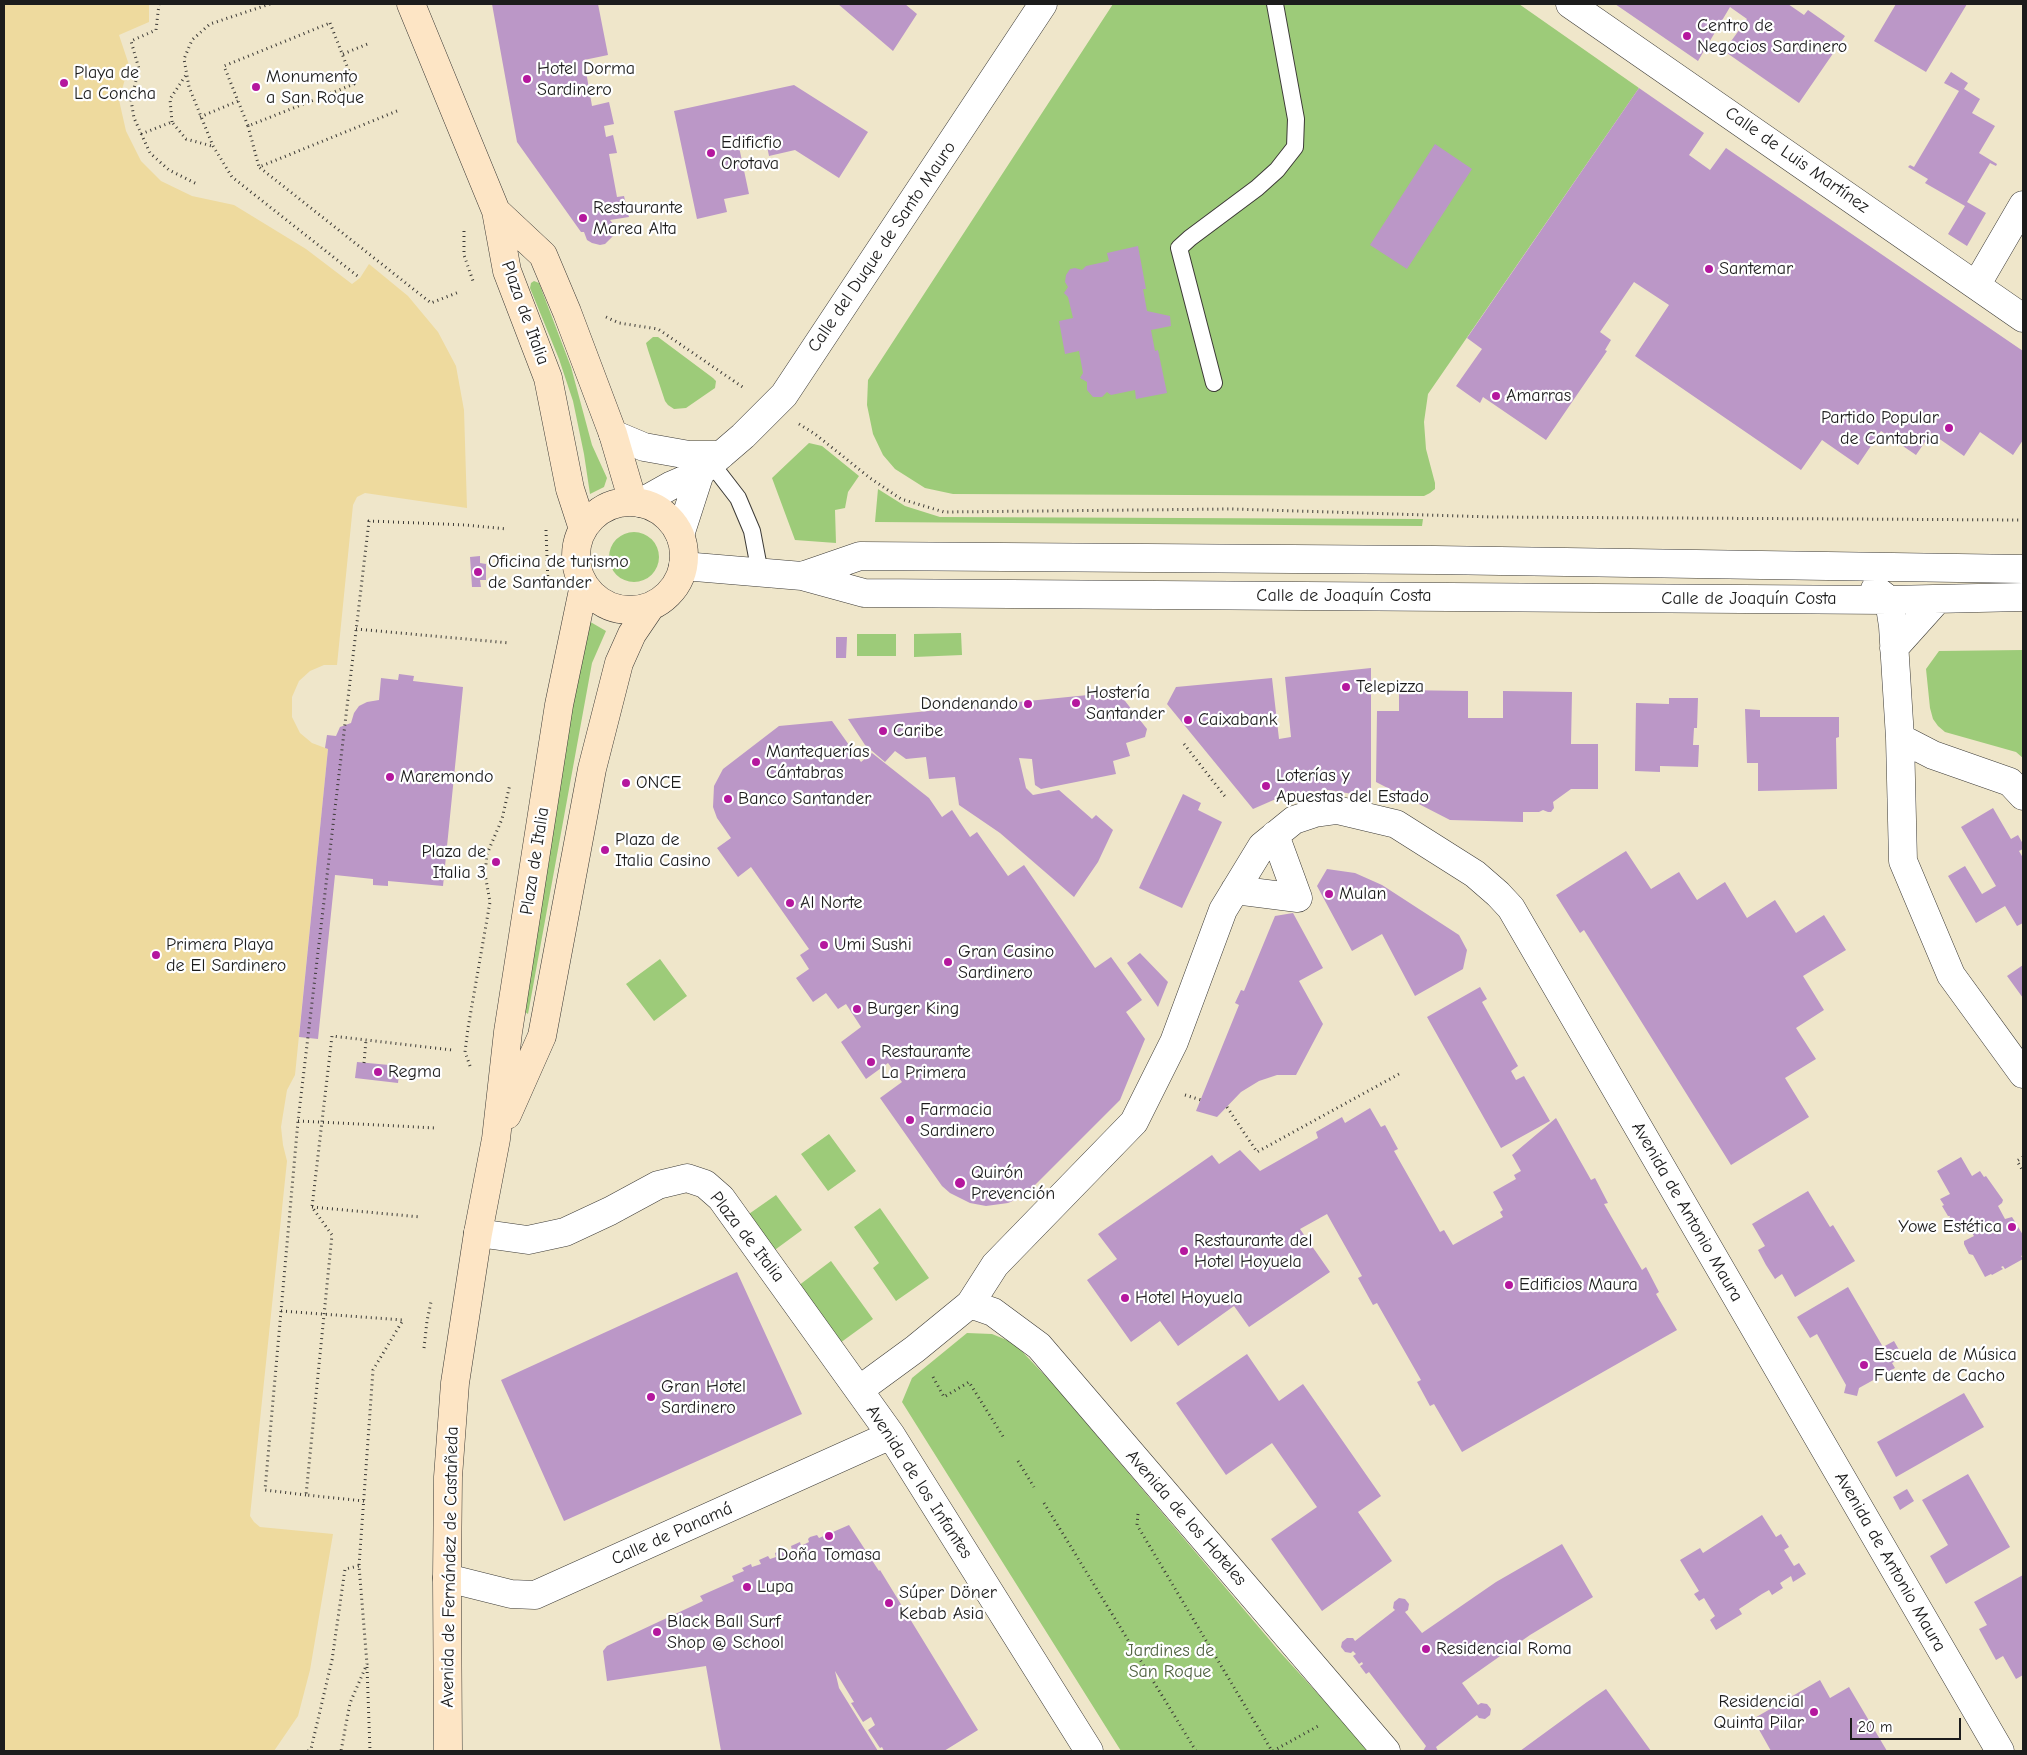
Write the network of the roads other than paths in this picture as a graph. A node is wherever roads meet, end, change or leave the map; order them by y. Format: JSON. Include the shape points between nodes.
{"nodes":[{"id":1,"x":411,"y":4,"type":"edge"},
{"id":2,"x":1043,"y":4,"type":"edge"},
{"id":3,"x":1275,"y":4,"type":"edge"},
{"id":4,"x":1570,"y":4,"type":"edge"},
{"id":5,"x":2023,"y":205,"type":"edge"},
{"id":6,"x":496,"y":211,"type":"junction"},
{"id":7,"x":1977,"y":284,"type":"junction"},
{"id":8,"x":2023,"y":318,"type":"edge"},
{"id":9,"x":1214,"y":383,"type":"dead end"},
{"id":10,"x":613,"y":434,"type":"junction"},
{"id":11,"x":711,"y":464,"type":"junction"},
{"id":12,"x":636,"y":503,"type":"junction"},
{"id":13,"x":583,"y":529,"type":"junction"},
{"id":14,"x":680,"y":535,"type":"junction"},
{"id":15,"x":683,"y":566,"type":"junction"},
{"id":16,"x":1826,"y":567,"type":"junction"},
{"id":17,"x":2023,"y":569,"type":"edge"},
{"id":18,"x":760,"y":573,"type":"junction"},
{"id":19,"x":802,"y":576,"type":"junction"},
{"id":20,"x":584,"y":585,"type":"junction"},
{"id":21,"x":2023,"y":597,"type":"edge"},
{"id":22,"x":1938,"y":599,"type":"junction"},
{"id":23,"x":1889,"y":600,"type":"junction"},
{"id":24,"x":651,"y":606,"type":"junction"},
{"id":25,"x":1894,"y":648,"type":"junction"},
{"id":26,"x":1900,"y":738,"type":"junction"},
{"id":27,"x":2023,"y":796,"type":"edge"},
{"id":28,"x":1275,"y":835,"type":"junction"},
{"id":29,"x":1235,"y":890,"type":"junction"},
{"id":30,"x":2023,"y":1074,"type":"edge"},
{"id":31,"x":496,"y":1139,"type":"junction"},
{"id":32,"x":478,"y":1233,"type":"junction"},
{"id":33,"x":970,"y":1304,"type":"junction"},
{"id":34,"x":455,"y":1383,"type":"joint"},
{"id":35,"x":859,"y":1390,"type":"junction"},
{"id":36,"x":891,"y":1435,"type":"junction"},
{"id":37,"x":447,"y":1578,"type":"junction"},
{"id":38,"x":1992,"y":1749,"type":"edge"},
{"id":39,"x":448,"y":1751,"type":"edge"},
{"id":40,"x":1089,"y":1751,"type":"edge"},
{"id":41,"x":1386,"y":1751,"type":"edge"}],
"edges":[{"from":1,"to":6,"type":"main road"},
{"from":2,"to":11,"type":"street","name":"Calle del Duque de Santo Mauro","via":[[789,387],[743,436]]},
{"from":3,"to":9,"type":"lane","via":[[1296,119],[1294,147],[1277,170],[1257,188],[1179,248]]},
{"from":4,"to":7,"type":"street","name":"Calle de Luis Martínez"},
{"from":5,"to":7,"type":"street"},
{"from":6,"to":10,"type":"main road","name":"Plaza de Italia","via":[[543,255]]},
{"from":6,"to":13,"type":"main road","name":"Plaza de Italia","via":[[510,281],[548,378],[570,490]]},
{"from":7,"to":8,"type":"street","name":"Calle de Luis Martínez"},
{"from":10,"to":11,"type":"street","via":[[644,447],[689,455]]},
{"from":10,"to":12,"type":"main road","name":"Plaza de Italia"},
{"from":11,"to":12,"type":"street","name":"Calle del Duque de Santo Mauro"},
{"from":11,"to":14,"type":"street"},
{"from":11,"to":18,"type":"lane","via":[[738,498],[752,531]]},
{"from":12,"to":13,"type":"main road","name":"Plaza de Italia","via":[[607,507],[593,516]]},
{"from":12,"to":14,"type":"main road","name":"Plaza de Italia","via":[[661,512]]},
{"from":13,"to":20,"type":"main road","name":"Plaza de Italia","via":[[577,543],[576,565]]},
{"from":14,"to":15,"type":"main road","name":"Plaza de Italia","via":[[684,550]]},
{"from":15,"to":18,"type":"street","name":"Calle de Joaquín Costa"},
{"from":15,"to":24,"type":"main road","name":"Plaza de Italia","via":[[672,590]]},
{"from":16,"to":17,"type":"street","name":"Calle de Joaquín Costa"},
{"from":16,"to":19,"type":"street","name":"Calle de Joaquín Costa","via":[[1435,560],[860,556]]},
{"from":16,"to":23,"type":"street","name":"Calle de Joaquín Costa","via":[[1864,581]]},
{"from":18,"to":19,"type":"street","name":"Calle de Joaquín Costa"},
{"from":19,"to":23,"type":"street","name":"Calle de Joaquín Costa","via":[[864,593]]},
{"from":20,"to":24,"type":"main road","name":"Plaza de Italia","via":[[597,600],[614,608],[626,611]]},
{"from":20,"to":31,"type":"main road","name":"Plaza de Italia","via":[[560,705],[508,1032]]},
{"from":21,"to":22,"type":"street","name":"Calle de Joaquín Costa"},
{"from":22,"to":23,"type":"street","name":"Calle de Joaquín Costa"},
{"from":22,"to":25,"type":"street"},
{"from":23,"to":25,"type":"street"},
{"from":24,"to":31,"type":"main road","name":"Plaza de Italia","via":[[632,634],[619,663],[592,769],[542,1036]]},
{"from":25,"to":26,"type":"street"},
{"from":26,"to":27,"type":"street","via":[[1933,755],[2010,782]]},
{"from":26,"to":30,"type":"street","via":[[1903,861],[1951,975]]},
{"from":28,"to":29,"type":"street","name":"Avenida de Antonio Maura","via":[[1262,846]]},
{"from":28,"to":29,"type":"street","via":[[1298,898]]},
{"from":28,"to":38,"type":"street","name":"Avenida de Antonio Maura","via":[[1294,820],[1337,810],[1396,824],[1475,874],[1511,908]]},
{"from":29,"to":33,"type":"street","name":"Avenida de Antonio Maura","via":[[1222,910],[1174,1042],[1134,1122],[995,1265]]},
{"from":31,"to":32,"type":"main road","name":"Plaza de Italia"},
{"from":32,"to":34,"type":"main road","name":"Plaza de Italia"},
{"from":32,"to":35,"type":"street","name":"Plaza de Italia","via":[[528,1240],[565,1232],[658,1185],[687,1178],[705,1184],[721,1198]]},
{"from":33,"to":35,"type":"street","name":"Avenida de Antonio Maura"},
{"from":33,"to":41,"type":"street","name":"Avenida de los Hoteles","via":[[994,1312],[1039,1346]]},
{"from":34,"to":37,"type":"main road","name":"Avenida de Fernández de Castañeda","via":[[448,1476]]},
{"from":35,"to":36,"type":"street","name":"Avenida de los Infantes"},
{"from":36,"to":37,"type":"street","name":"Calle de Panamá","via":[[535,1595],[511,1594]]},
{"from":36,"to":40,"type":"street","name":"Avenida de los Infantes"},
{"from":37,"to":39,"type":"main road","name":"Avenida de Fernández de Castañeda"}]}
